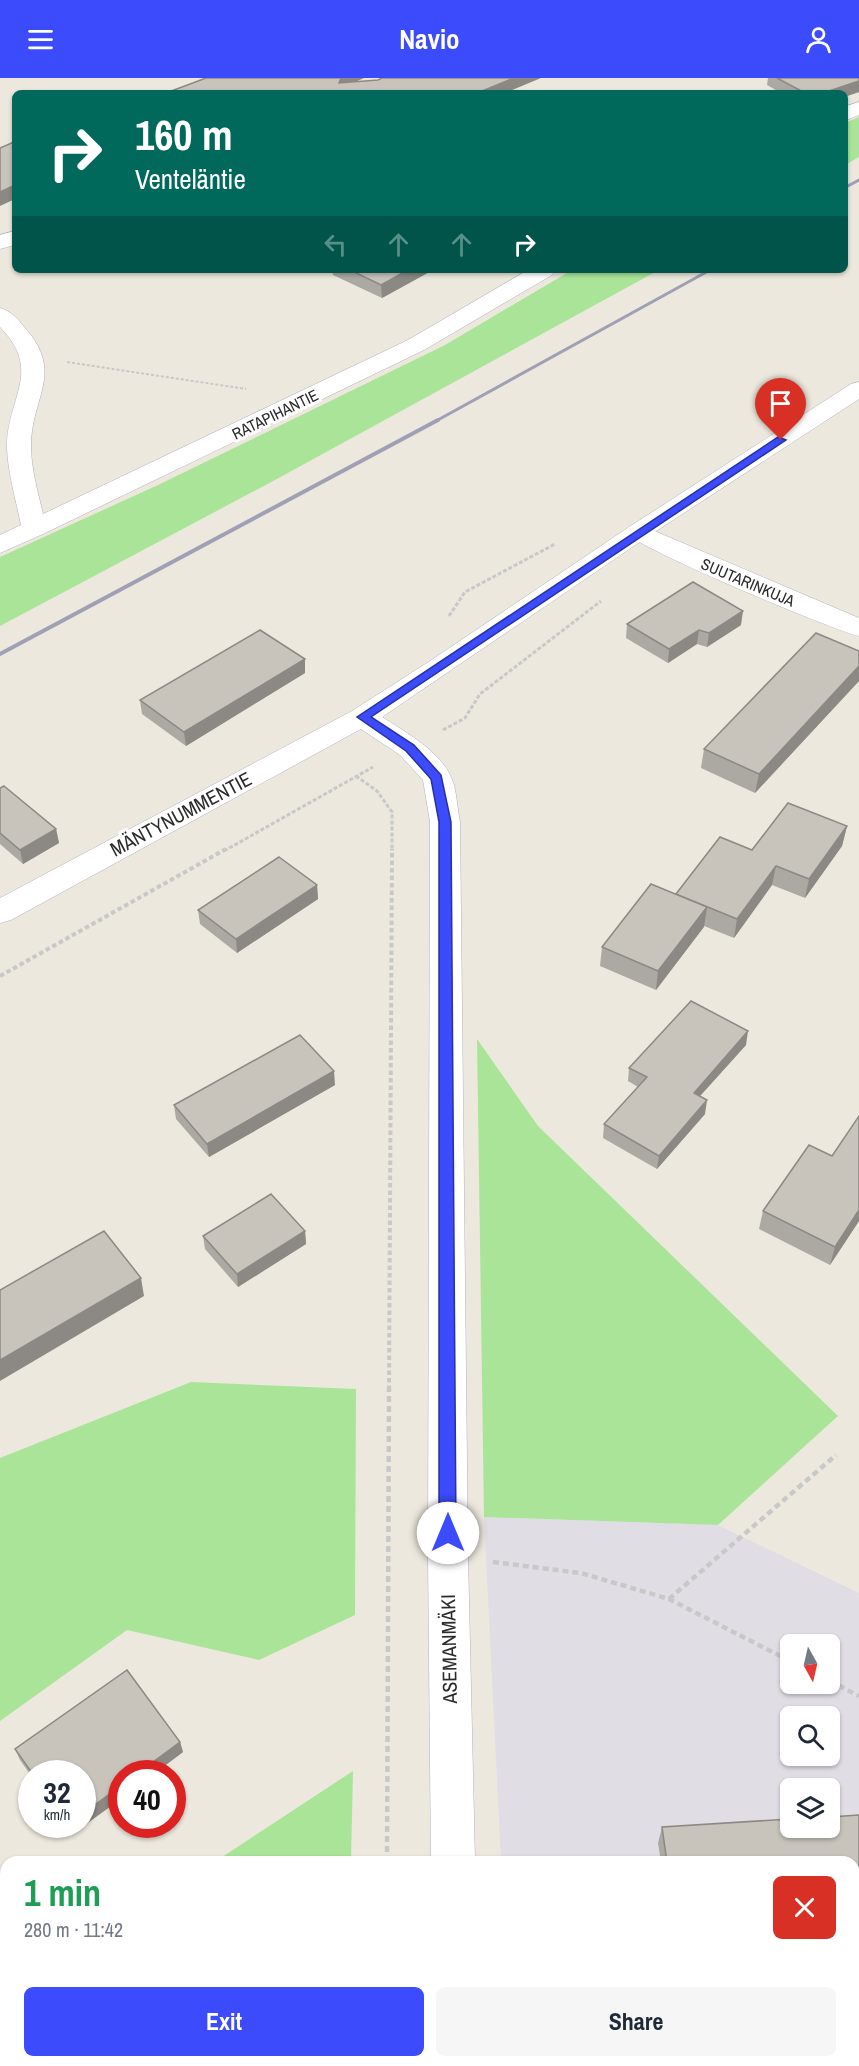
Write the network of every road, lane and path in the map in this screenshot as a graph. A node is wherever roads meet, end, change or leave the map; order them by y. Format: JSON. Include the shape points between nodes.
{"nodes":[{"id":1,"x":539,"y":273,"type":"edge"},
{"id":2,"x":0,"y":315,"type":"edge"},
{"id":3,"x":33,"y":357,"type":"junction"},
{"id":4,"x":859,"y":389,"type":"edge"},
{"id":5,"x":307,"y":399,"type":"junction"},
{"id":6,"x":34,"y":529,"type":"junction"},
{"id":7,"x":638,"y":532,"type":"junction"},
{"id":8,"x":0,"y":544,"type":"edge"},
{"id":9,"x":859,"y":628,"type":"edge"},
{"id":10,"x":362,"y":717,"type":"junction"},
{"id":11,"x":356,"y":776,"type":"dead end"},
{"id":12,"x":0,"y":912,"type":"edge"},
{"id":13,"x":836,"y":1455,"type":"dead end"},
{"id":14,"x":448,"y":1556,"type":"junction"},
{"id":15,"x":669,"y":1599,"type":"junction"},
{"id":16,"x":780,"y":1656,"type":"edge"},
{"id":17,"x":840,"y":1686,"type":"edge"},
{"id":18,"x":859,"y":1696,"type":"edge"},
{"id":19,"x":387,"y":1856,"type":"edge"},
{"id":20,"x":453,"y":1856,"type":"edge"}],
"edges":[{"from":1,"to":5,"type":"street","name":"RATAPIHANTIE","via":[[416,345]]},
{"from":2,"to":3,"type":"street"},
{"from":3,"to":5,"type":"path"},
{"from":3,"to":6,"type":"street","via":[[19,448]]},
{"from":4,"to":7,"type":"street","name":"MÄNTYNUMMENTIE"},
{"from":5,"to":6,"type":"street","name":"RATAPIHANTIE"},
{"from":6,"to":8,"type":"street","name":"RATAPIHANTIE"},
{"from":7,"to":9,"type":"street","name":"SUUTARINKUJA"},
{"from":7,"to":10,"type":"street","name":"MÄNTYNUMMENTIE"},
{"from":10,"to":12,"type":"street","name":"MÄNTYNUMMENTIE"},
{"from":10,"to":14,"type":"street","name":"ASEMANMÄKI","via":[[410,748],[437,777],[445,822]]},
{"from":11,"to":19,"type":"path","via":[[377,791],[392,812]]},
{"from":13,"to":15,"type":"path"},
{"from":14,"to":15,"type":"path","via":[[581,1573]]},
{"from":14,"to":20,"type":"street","name":"ASEMANMÄKI"},
{"from":15,"to":16,"type":"path"},
{"from":17,"to":18,"type":"path"}]}
